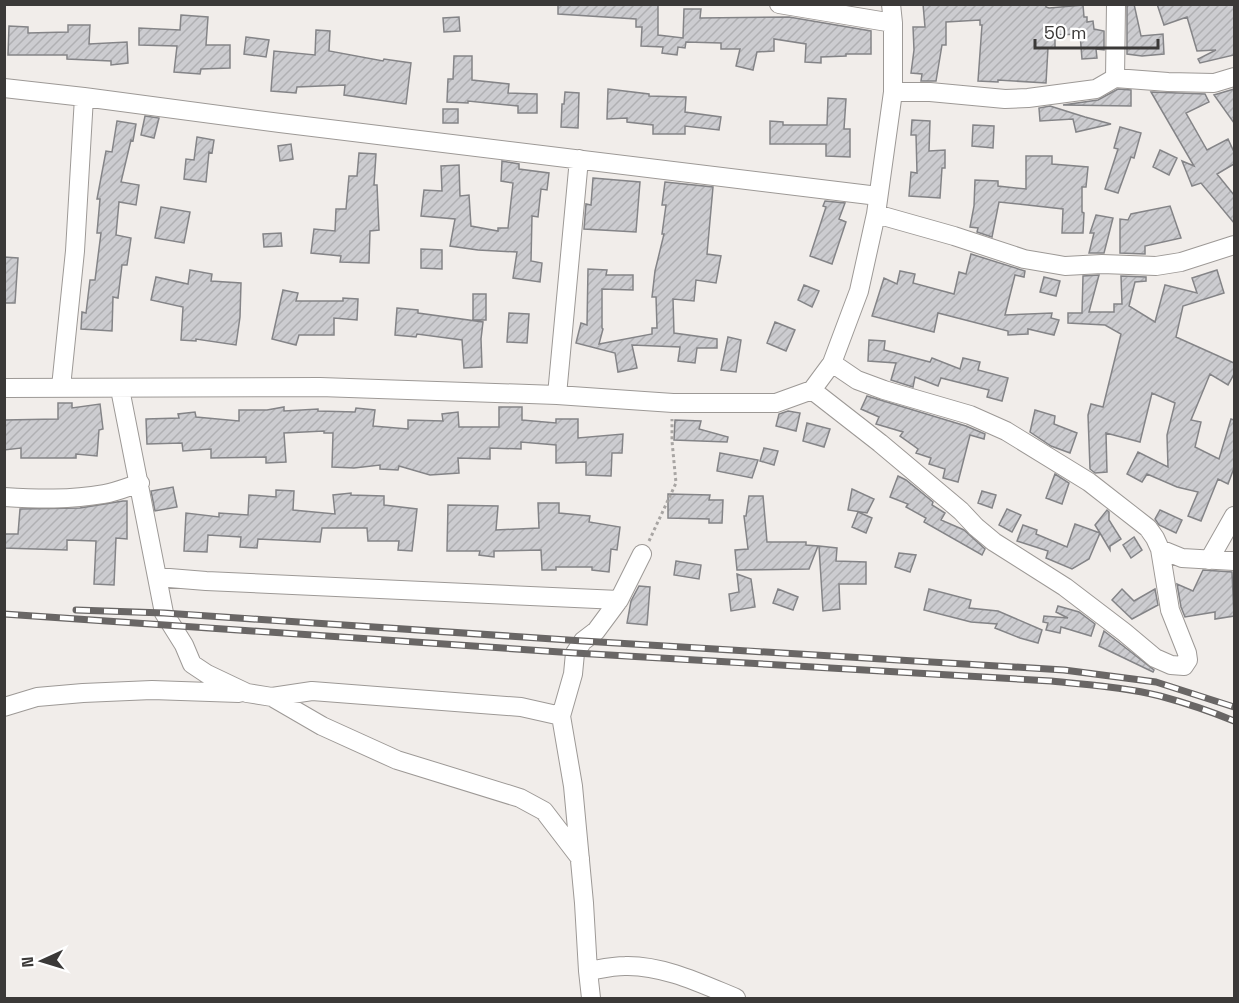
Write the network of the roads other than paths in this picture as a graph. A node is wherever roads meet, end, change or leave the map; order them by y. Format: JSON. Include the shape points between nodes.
{"nodes":[{"id":1,"x":779,"y":4,"type":"edge"},
{"id":2,"x":1116,"y":4,"type":"edge"},
{"id":3,"x":892,"y":14,"type":"edge"},
{"id":4,"x":1234,"y":77,"type":"edge"},
{"id":5,"x":1115,"y":78,"type":"junction"},
{"id":6,"x":4,"y":88,"type":"edge"},
{"id":7,"x":892,"y":92,"type":"junction"},
{"id":8,"x":84,"y":97,"type":"junction"},
{"id":9,"x":579,"y":159,"type":"junction"},
{"id":10,"x":878,"y":196,"type":"junction"},
{"id":11,"x":876,"y":214,"type":"junction"},
{"id":12,"x":1234,"y":245,"type":"edge"},
{"id":13,"x":832,"y":363,"type":"junction"},
{"id":14,"x":61,"y":387,"type":"junction"},
{"id":15,"x":4,"y":388,"type":"edge"},
{"id":16,"x":120,"y":389,"type":"junction"},
{"id":17,"x":812,"y":390,"type":"junction"},
{"id":18,"x":557,"y":395,"type":"junction"},
{"id":19,"x":140,"y":483,"type":"junction"},
{"id":20,"x":4,"y":497,"type":"edge"},
{"id":21,"x":1234,"y":516,"type":"edge"},
{"id":22,"x":1160,"y":549,"type":"junction"},
{"id":23,"x":642,"y":554,"type":"road end"},
{"id":24,"x":1209,"y":560,"type":"junction"},
{"id":25,"x":1234,"y":561,"type":"edge"},
{"id":26,"x":157,"y":577,"type":"junction"},
{"id":27,"x":619,"y":600,"type":"junction"},
{"id":28,"x":247,"y":693,"type":"junction"},
{"id":29,"x":272,"y":697,"type":"junction"},
{"id":30,"x":4,"y":707,"type":"edge"},
{"id":31,"x":561,"y":716,"type":"junction"},
{"id":32,"x":580,"y":858,"type":"junction"},
{"id":33,"x":588,"y":971,"type":"junction"},
{"id":34,"x":591,"y":999,"type":"edge"},
{"id":35,"x":736,"y":999,"type":"edge"}],
"edges":[{"from":1,"to":3,"type":"street"},
{"from":2,"to":5,"type":"street"},
{"from":3,"to":7,"type":"street"},
{"from":4,"to":5,"type":"street","via":[[1214,82]]},
{"from":5,"to":7,"type":"street","via":[[1096,89],[1028,98]]},
{"from":6,"to":8,"type":"street"},
{"from":7,"to":10,"type":"street"},
{"from":8,"to":9,"type":"street"},
{"from":8,"to":14,"type":"street","via":[[75,251]]},
{"from":9,"to":10,"type":"street"},
{"from":9,"to":18,"type":"street"},
{"from":10,"to":11,"type":"street"},
{"from":11,"to":12,"type":"street","via":[[1024,259],[1065,266],[1156,266]]},
{"from":11,"to":13,"type":"street","via":[[859,291]]},
{"from":13,"to":17,"type":"street"},
{"from":13,"to":22,"type":"street","via":[[857,380],[970,415],[1006,431],[1089,482],[1148,528]]},
{"from":14,"to":15,"type":"street"},
{"from":14,"to":16,"type":"street"},
{"from":16,"to":18,"type":"street","via":[[320,387]]},
{"from":16,"to":19,"type":"street"},
{"from":17,"to":18,"type":"street","via":[[777,403],[673,403]]},
{"from":17,"to":22,"type":"street","via":[[994,542],[1065,587],[1155,658],[1184,666],[1187,653],[1170,609]]},
{"from":19,"to":20,"type":"street","via":[[105,494],[76,497]]},
{"from":19,"to":26,"type":"street"},
{"from":21,"to":24,"type":"street"},
{"from":22,"to":24,"type":"street","via":[[1182,558]]},
{"from":23,"to":27,"type":"street"},
{"from":24,"to":25,"type":"street"},
{"from":26,"to":27,"type":"street"},
{"from":26,"to":28,"type":"street","via":[[164,613],[192,664]]},
{"from":27,"to":31,"type":"street","via":[[575,653]]},
{"from":28,"to":29,"type":"street"},
{"from":28,"to":30,"type":"street","via":[[83,693],[37,697]]},
{"from":29,"to":31,"type":"street","via":[[312,691],[521,707]]},
{"from":29,"to":32,"type":"street","via":[[322,726],[397,760],[520,798],[544,811]]},
{"from":31,"to":32,"type":"street"},
{"from":32,"to":33,"type":"street"},
{"from":33,"to":34,"type":"street"},
{"from":33,"to":35,"type":"street","via":[[626,966],[662,971]]}]}
